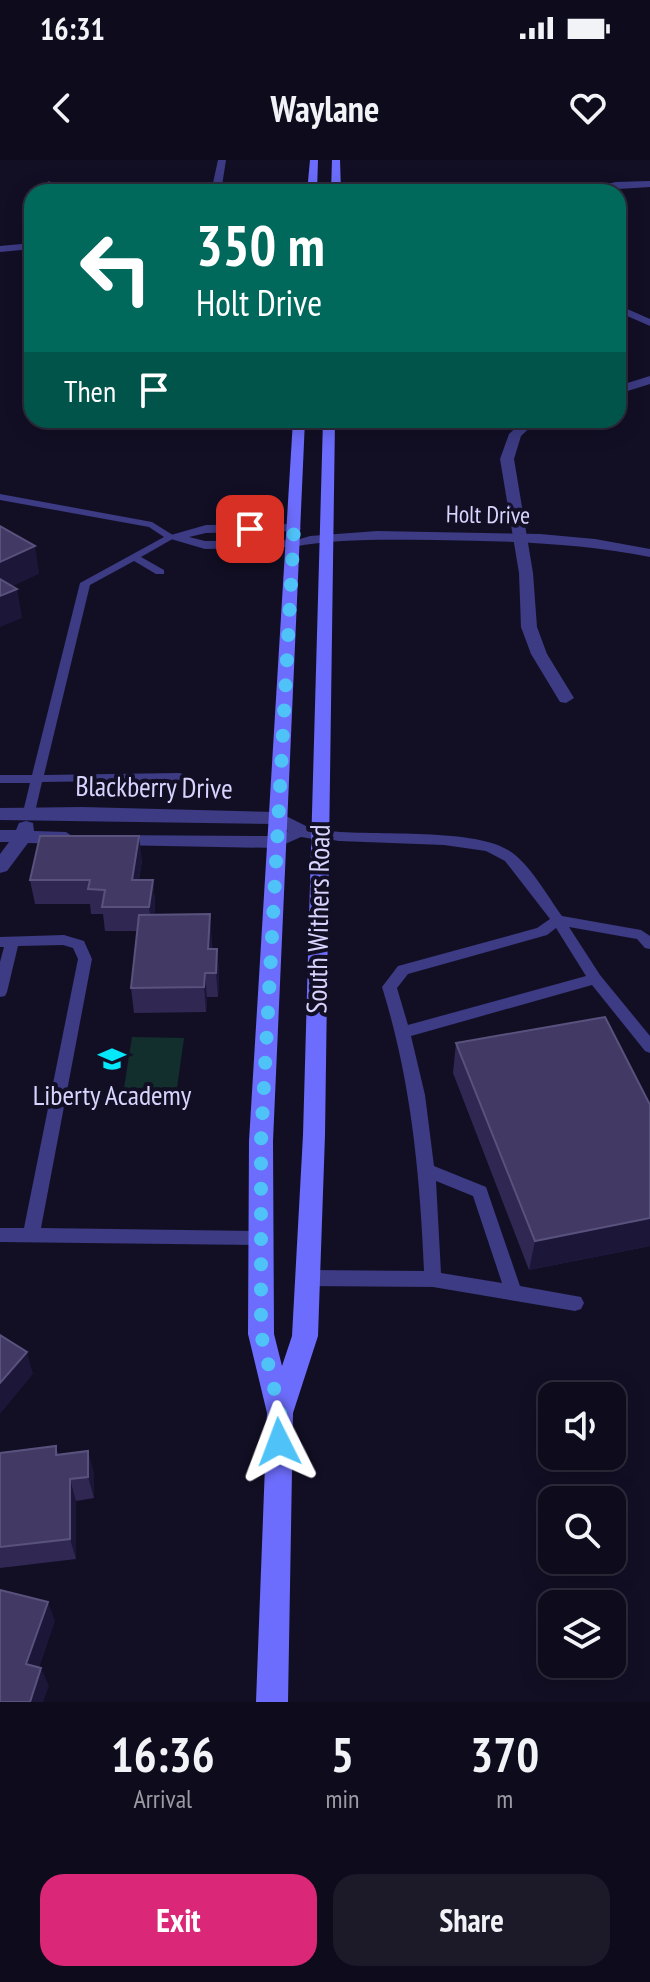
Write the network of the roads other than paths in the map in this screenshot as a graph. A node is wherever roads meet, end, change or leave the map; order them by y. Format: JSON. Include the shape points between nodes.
{"nodes":[{"id":1,"x":222,"y":160,"type":"edge"},
{"id":2,"x":314,"y":160,"type":"edge"},
{"id":3,"x":336,"y":160,"type":"edge"},
{"id":4,"x":218,"y":184,"type":"edge"},
{"id":5,"x":312,"y":184,"type":"edge"},
{"id":6,"x":336,"y":184,"type":"edge"},
{"id":7,"x":650,"y":184,"type":"edge"},
{"id":8,"x":626,"y":185,"type":"edge"},
{"id":9,"x":24,"y":247,"type":"edge"},
{"id":10,"x":0,"y":249,"type":"edge"},
{"id":11,"x":626,"y":312,"type":"edge"},
{"id":12,"x":650,"y":323,"type":"edge"},
{"id":13,"x":650,"y":380,"type":"edge"},
{"id":14,"x":626,"y":388,"type":"edge"},
{"id":15,"x":299,"y":428,"type":"edge"},
{"id":16,"x":329,"y":428,"type":"edge"},
{"id":17,"x":522,"y":428,"type":"edge"},
{"id":18,"x":0,"y":497,"type":"edge"},
{"id":19,"x":293,"y":536,"type":"junction"},
{"id":20,"x":325,"y":536,"type":"junction"},
{"id":21,"x":171,"y":537,"type":"junction"},
{"id":22,"x":521,"y":537,"type":"junction"},
{"id":23,"x":650,"y":553,"type":"edge"},
{"id":24,"x":134,"y":557,"type":"junction"},
{"id":25,"x":160,"y":572,"type":"dead end"},
{"id":26,"x":566,"y":698,"type":"dead end"},
{"id":27,"x":179,"y":777,"type":"dead end"},
{"id":28,"x":0,"y":779,"type":"edge"},
{"id":29,"x":40,"y":779,"type":"junction"},
{"id":30,"x":29,"y":812,"type":"junction"},
{"id":31,"x":0,"y":814,"type":"edge"},
{"id":32,"x":278,"y":818,"type":"junction"},
{"id":33,"x":312,"y":833,"type":"junction"},
{"id":34,"x":0,"y":836,"type":"edge"},
{"id":35,"x":23,"y":837,"type":"junction"},
{"id":36,"x":276,"y":842,"type":"junction"},
{"id":37,"x":0,"y":867,"type":"edge"},
{"id":38,"x":558,"y":920,"type":"junction"},
{"id":39,"x":6,"y":942,"type":"edge"},
{"id":40,"x":650,"y":944,"type":"edge"},
{"id":41,"x":595,"y":979,"type":"junction"},
{"id":42,"x":0,"y":992,"type":"edge"},
{"id":43,"x":405,"y":1032,"type":"junction"},
{"id":44,"x":650,"y":1047,"type":"edge"},
{"id":45,"x":429,"y":1171,"type":"junction"},
{"id":46,"x":0,"y":1235,"type":"edge"},
{"id":47,"x":31,"y":1236,"type":"junction"},
{"id":48,"x":261,"y":1238,"type":"junction"},
{"id":49,"x":308,"y":1278,"type":"junction"},
{"id":50,"x":433,"y":1279,"type":"junction"},
{"id":51,"x":514,"y":1293,"type":"junction"},
{"id":52,"x":575,"y":1303,"type":"dead end"},
{"id":53,"x":280,"y":1413,"type":"junction"},
{"id":54,"x":272,"y":1702,"type":"edge"}],
"edges":[{"from":1,"to":4,"type":"street"},
{"from":2,"to":5,"type":"main road"},
{"from":3,"to":6,"type":"main road"},
{"from":7,"to":8,"type":"street"},
{"from":9,"to":10,"type":"street"},
{"from":11,"to":12,"type":"street"},
{"from":13,"to":14,"type":"street"},
{"from":15,"to":19,"type":"main road","name":"South Withers Road"},
{"from":16,"to":20,"type":"main road","name":"South Withers Road"},
{"from":17,"to":22,"type":"street","via":[[507,459]]},
{"from":18,"to":21,"type":"lane","via":[[152,525]]},
{"from":19,"to":20,"type":"street","name":"Holt Drive"},
{"from":19,"to":21,"type":"street","name":"Holt Drive","via":[[205,545]]},
{"from":19,"to":32,"type":"main road","name":"South Withers Road"},
{"from":20,"to":22,"type":"street","name":"Holt Drive"},
{"from":20,"to":33,"type":"main road","name":"South Withers Road"},
{"from":21,"to":24,"type":"lane"},
{"from":22,"to":23,"type":"street","name":"Holt Drive","via":[[602,543]]},
{"from":22,"to":26,"type":"street","via":[[529,627]]},
{"from":24,"to":25,"type":"lane"},
{"from":24,"to":29,"type":"lane","via":[[85,583]]},
{"from":27,"to":29,"type":"lane"},
{"from":28,"to":29,"type":"lane"},
{"from":29,"to":30,"type":"lane"},
{"from":30,"to":31,"type":"street","name":"Blackberry Drive"},
{"from":30,"to":32,"type":"street","name":"Blackberry Drive"},
{"from":30,"to":35,"type":"street"},
{"from":32,"to":33,"type":"street","name":"Blackberry Drive"},
{"from":32,"to":36,"type":"main road","name":"South Withers Road"},
{"from":33,"to":36,"type":"street","name":"Blackberry Drive"},
{"from":33,"to":38,"type":"lane","via":[[343,839],[479,843],[504,853]]},
{"from":33,"to":49,"type":"main road","name":"South Withers Road"},
{"from":34,"to":35,"type":"street","name":"Blackberry Drive"},
{"from":35,"to":36,"type":"street","name":"Blackberry Drive"},
{"from":35,"to":37,"type":"street"},
{"from":36,"to":48,"type":"main road","name":"South Withers Road"},
{"from":38,"to":40,"type":"lane","via":[[641,935]]},
{"from":38,"to":41,"type":"lane"},
{"from":38,"to":43,"type":"lane","via":[[542,932],[403,970],[389,987]]},
{"from":39,"to":42,"type":"lane"},
{"from":39,"to":47,"type":"lane","via":[[64,940],[79,945],[85,959]]},
{"from":41,"to":43,"type":"lane"},
{"from":41,"to":44,"type":"lane"},
{"from":43,"to":45,"type":"lane"},
{"from":45,"to":50,"type":"lane"},
{"from":45,"to":51,"type":"lane","via":[[480,1192]]},
{"from":46,"to":47,"type":"lane"},
{"from":47,"to":48,"type":"lane"},
{"from":48,"to":53,"type":"main road","name":"South Withers Road","via":[[261,1334]]},
{"from":49,"to":50,"type":"lane"},
{"from":49,"to":53,"type":"main road","name":"South Withers Road","via":[[305,1336]]},
{"from":50,"to":51,"type":"lane"},
{"from":51,"to":52,"type":"lane"},
{"from":53,"to":54,"type":"main road","name":"South Withers Road"}]}
